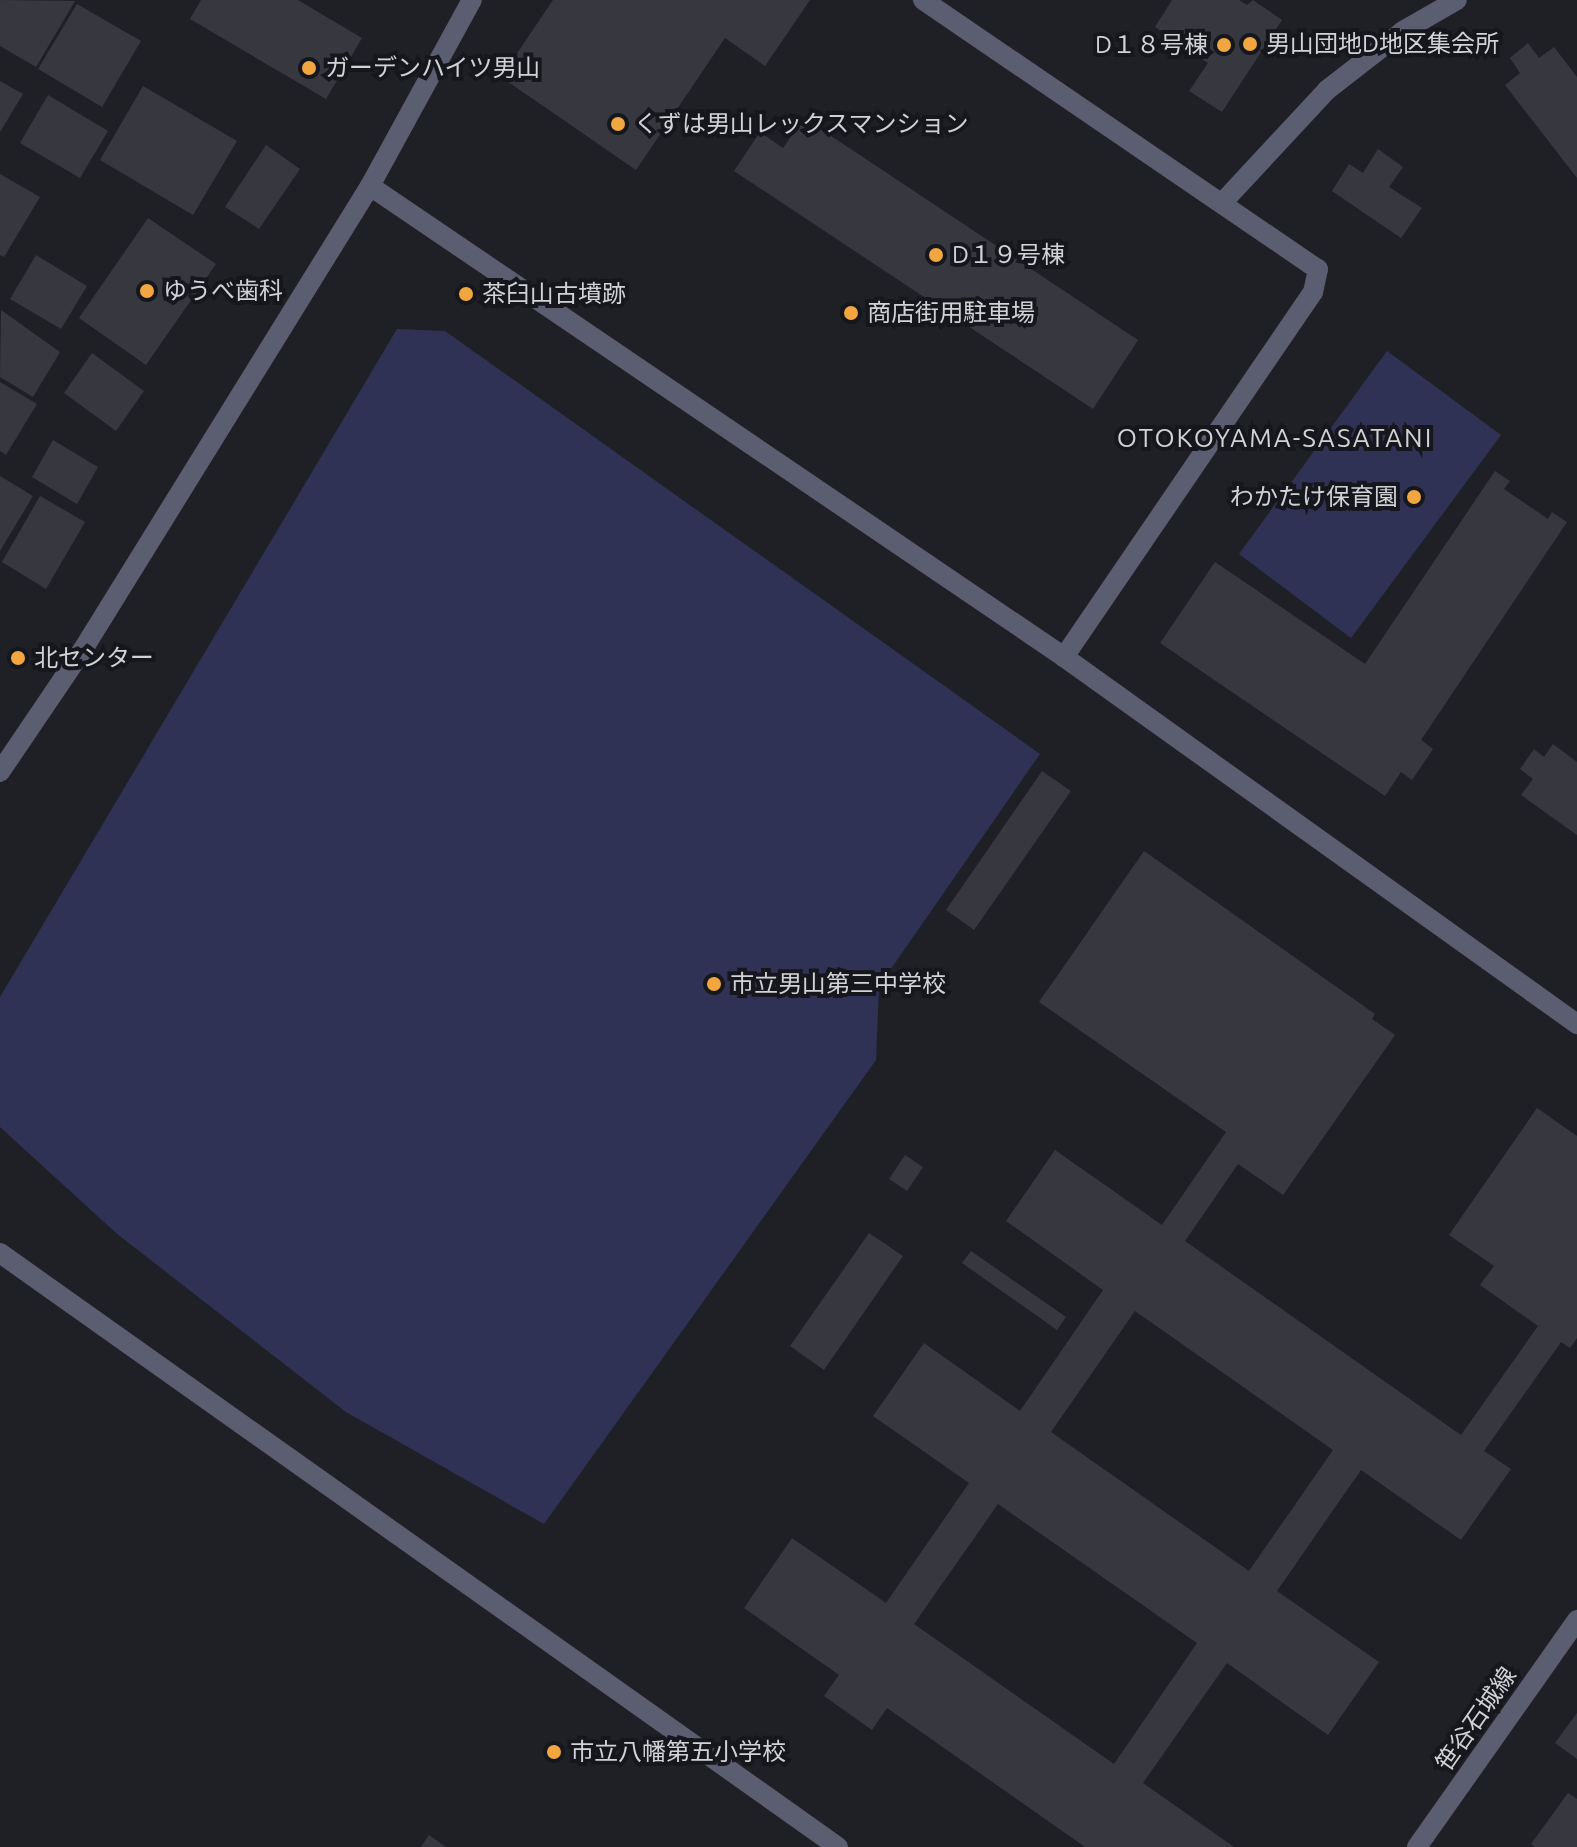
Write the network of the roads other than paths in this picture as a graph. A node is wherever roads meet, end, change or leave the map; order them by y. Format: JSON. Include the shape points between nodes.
{"nodes":[{"id":1,"x":472,"y":0,"type":"edge"},
{"id":2,"x":923,"y":0,"type":"edge"},
{"id":3,"x":1457,"y":0,"type":"edge"},
{"id":4,"x":370,"y":186,"type":"junction"},
{"id":5,"x":1222,"y":203,"type":"junction"},
{"id":6,"x":1064,"y":657,"type":"junction"},
{"id":7,"x":0,"y":772,"type":"edge"},
{"id":8,"x":1577,"y":1024,"type":"edge"},
{"id":9,"x":0,"y":1253,"type":"edge"},
{"id":10,"x":1577,"y":1620,"type":"edge"},
{"id":11,"x":838,"y":1847,"type":"edge"},
{"id":12,"x":1417,"y":1847,"type":"edge"}],
"edges":[{"from":1,"to":4,"type":"street"},
{"from":2,"to":5,"type":"street"},
{"from":3,"to":5,"type":"street","via":[[1403,31],[1327,90]]},
{"from":4,"to":6,"type":"street"},
{"from":4,"to":7,"type":"street","via":[[82,651]]},
{"from":5,"to":6,"type":"street","via":[[1318,269],[1313,292]]},
{"from":6,"to":8,"type":"street"},
{"from":9,"to":11,"type":"street"},
{"from":10,"to":12,"type":"street","name":"笹谷石城線"}]}
